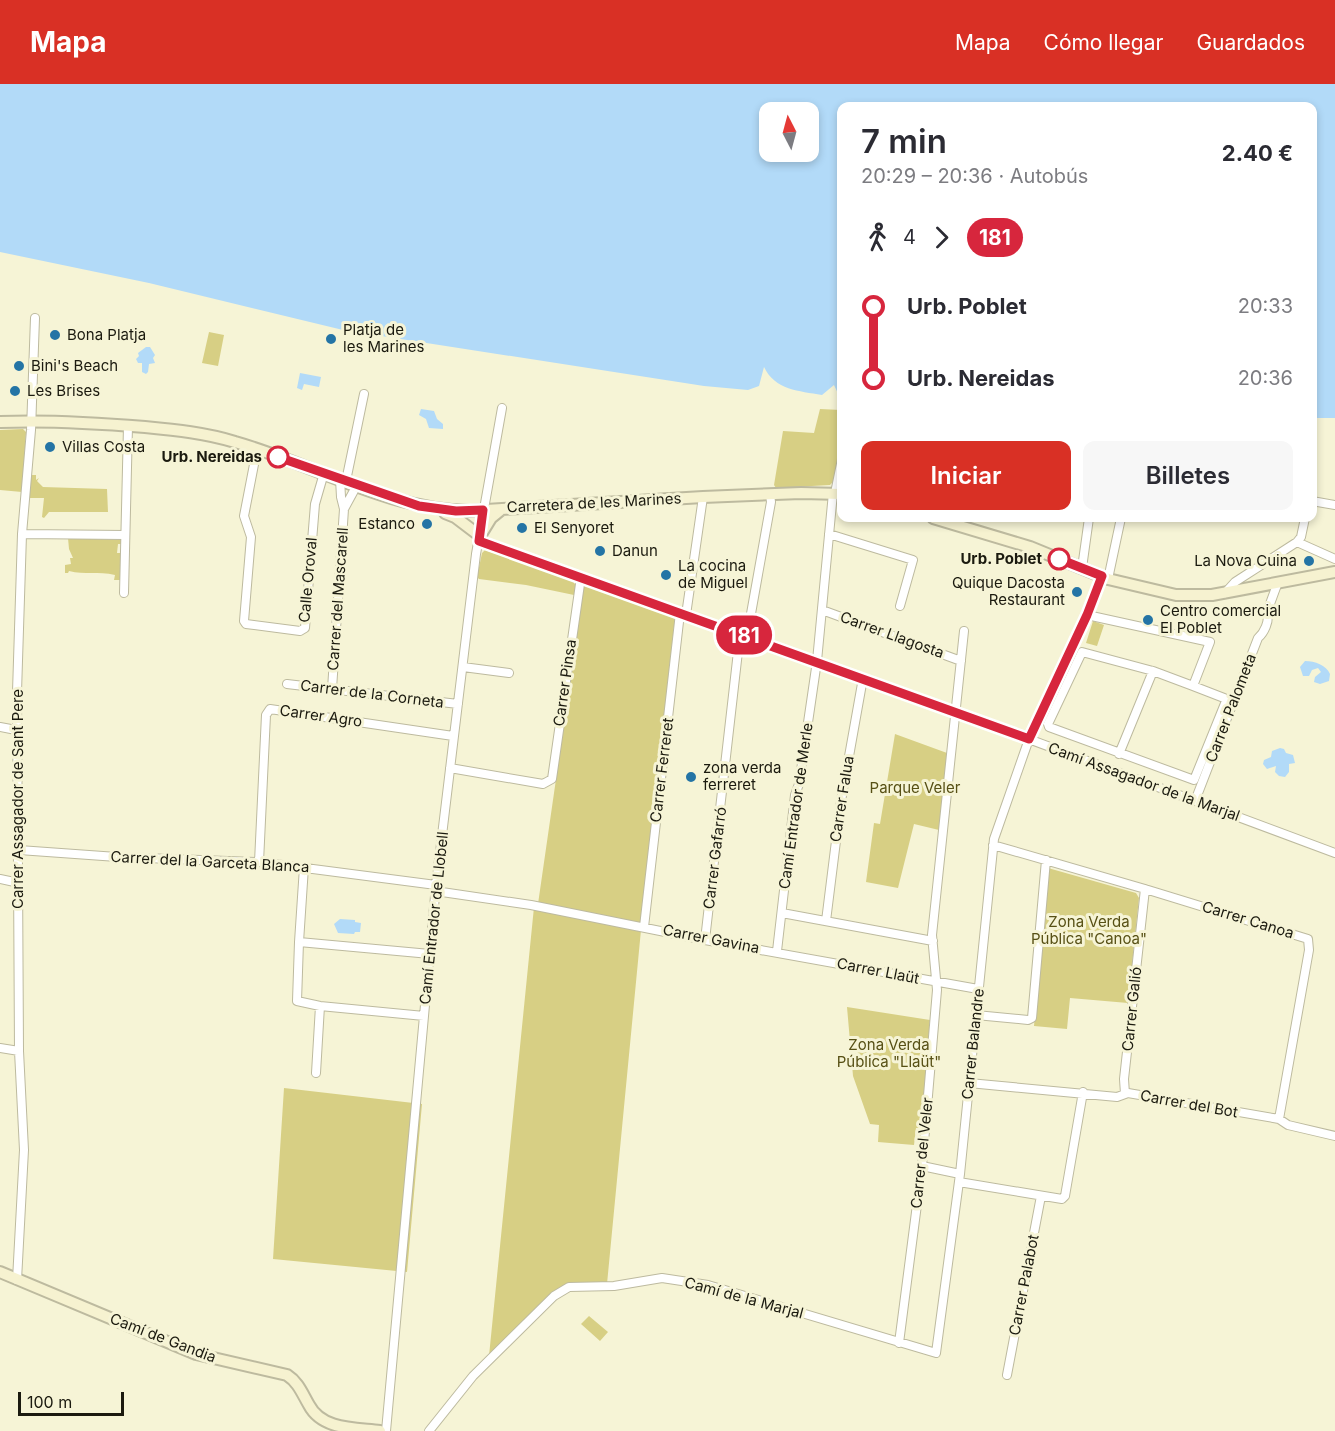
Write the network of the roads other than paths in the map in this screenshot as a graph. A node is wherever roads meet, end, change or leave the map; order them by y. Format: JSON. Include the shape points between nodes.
{"nodes":[{"id":1,"x":35,"y":318,"type":"dead end"},
{"id":2,"x":364,"y":394,"type":"dead end"},
{"id":3,"x":502,"y":408,"type":"dead end"},
{"id":4,"x":31,"y":421,"type":"junction"},
{"id":5,"x":0,"y":422,"type":"edge"},
{"id":6,"x":128,"y":426,"type":"junction"},
{"id":7,"x":256,"y":449,"type":"junction"},
{"id":8,"x":324,"y":473,"type":"junction"},
{"id":9,"x":343,"y":480,"type":"junction"},
{"id":10,"x":357,"y":485,"type":"junction"},
{"id":11,"x":837,"y":493,"type":"edge"},
{"id":12,"x":770,"y":494,"type":"junction"},
{"id":13,"x":703,"y":497,"type":"junction"},
{"id":14,"x":1317,"y":502,"type":"edge"},
{"id":15,"x":1335,"y":505,"type":"edge"},
{"id":16,"x":344,"y":509,"type":"junction"},
{"id":17,"x":435,"y":509,"type":"junction"},
{"id":18,"x":502,"y":509,"type":"junction"},
{"id":19,"x":483,"y":510,"type":"junction"},
{"id":20,"x":947,"y":522,"type":"edge"},
{"id":21,"x":1088,"y":522,"type":"edge"},
{"id":22,"x":1120,"y":522,"type":"edge"},
{"id":23,"x":1304,"y":522,"type":"edge"},
{"id":24,"x":22,"y":534,"type":"junction"},
{"id":25,"x":829,"y":534,"type":"junction"},
{"id":26,"x":125,"y":535,"type":"junction"},
{"id":27,"x":479,"y":538,"type":"junction"},
{"id":28,"x":1297,"y":542,"type":"junction"},
{"id":29,"x":1335,"y":559,"type":"edge"},
{"id":30,"x":1082,"y":568,"type":"junction"},
{"id":31,"x":1335,"y":572,"type":"edge"},
{"id":32,"x":581,"y":577,"type":"junction"},
{"id":33,"x":1105,"y":578,"type":"junction"},
{"id":34,"x":1278,"y":582,"type":"junction"},
{"id":35,"x":124,"y":593,"type":"dead end"},
{"id":36,"x":1225,"y":593,"type":"junction"},
{"id":37,"x":900,"y":606,"type":"dead end"},
{"id":38,"x":822,"y":610,"type":"junction"},
{"id":39,"x":683,"y":614,"type":"junction"},
{"id":40,"x":1087,"y":615,"type":"junction"},
{"id":41,"x":964,"y":631,"type":"dead end"},
{"id":42,"x":744,"y":635,"type":"junction"},
{"id":43,"x":817,"y":661,"type":"junction"},
{"id":44,"x":961,"y":661,"type":"junction"},
{"id":45,"x":463,"y":667,"type":"junction"},
{"id":46,"x":1153,"y":671,"type":"junction"},
{"id":47,"x":509,"y":672,"type":"dead end"},
{"id":48,"x":863,"y":678,"type":"junction"},
{"id":49,"x":287,"y":684,"type":"dead end"},
{"id":50,"x":1193,"y":686,"type":"junction"},
{"id":51,"x":332,"y":689,"type":"junction"},
{"id":52,"x":458,"y":704,"type":"junction"},
{"id":53,"x":956,"y":711,"type":"junction"},
{"id":54,"x":0,"y":727,"type":"edge"},
{"id":55,"x":16,"y":730,"type":"junction"},
{"id":56,"x":453,"y":736,"type":"junction"},
{"id":57,"x":1029,"y":739,"type":"junction"},
{"id":58,"x":1119,"y":754,"type":"junction"},
{"id":59,"x":450,"y":768,"type":"junction"},
{"id":60,"x":1195,"y":801,"type":"junction"},
{"id":61,"x":993,"y":845,"type":"junction"},
{"id":62,"x":19,"y":850,"type":"junction"},
{"id":63,"x":1335,"y":853,"type":"edge"},
{"id":64,"x":1046,"y":860,"type":"junction"},
{"id":65,"x":259,"y":862,"type":"junction"},
{"id":66,"x":304,"y":867,"type":"junction"},
{"id":67,"x":0,"y":879,"type":"edge"},
{"id":68,"x":19,"y":883,"type":"junction"},
{"id":69,"x":436,"y":888,"type":"junction"},
{"id":70,"x":1145,"y":889,"type":"junction"},
{"id":71,"x":782,"y":913,"type":"junction"},
{"id":72,"x":826,"y":921,"type":"junction"},
{"id":73,"x":644,"y":927,"type":"junction"},
{"id":74,"x":705,"y":940,"type":"junction"},
{"id":75,"x":933,"y":941,"type":"junction"},
{"id":76,"x":299,"y":942,"type":"junction"},
{"id":77,"x":777,"y":951,"type":"junction"},
{"id":78,"x":430,"y":954,"type":"junction"},
{"id":79,"x":936,"y":982,"type":"junction"},
{"id":80,"x":978,"y":989,"type":"junction"},
{"id":81,"x":320,"y":1006,"type":"junction"},
{"id":82,"x":976,"y":1015,"type":"junction"},
{"id":83,"x":424,"y":1016,"type":"junction"},
{"id":84,"x":0,"y":1048,"type":"edge"},
{"id":85,"x":19,"y":1051,"type":"junction"},
{"id":86,"x":316,"y":1073,"type":"dead end"},
{"id":87,"x":969,"y":1083,"type":"junction"},
{"id":88,"x":1083,"y":1092,"type":"junction"},
{"id":89,"x":1125,"y":1094,"type":"junction"},
{"id":90,"x":1279,"y":1119,"type":"junction"},
{"id":91,"x":1335,"y":1136,"type":"edge"},
{"id":92,"x":922,"y":1166,"type":"junction"},
{"id":93,"x":959,"y":1178,"type":"junction"},
{"id":94,"x":1041,"y":1196,"type":"junction"},
{"id":95,"x":0,"y":1272,"type":"edge"},
{"id":96,"x":17,"y":1280,"type":"junction"},
{"id":97,"x":899,"y":1343,"type":"junction"},
{"id":98,"x":936,"y":1353,"type":"joint"},
{"id":99,"x":1007,"y":1375,"type":"dead end"},
{"id":100,"x":380,"y":1431,"type":"edge"},
{"id":101,"x":386,"y":1431,"type":"edge"},
{"id":102,"x":429,"y":1431,"type":"edge"}],
"edges":[{"from":1,"to":4,"type":"street","name":"Carrer Assagador de Sant Pere"},
{"from":2,"to":9,"type":"street","name":"Carrer del Mascarell"},
{"from":3,"to":19,"type":"street","name":"Camí Entrador de Llobell"},
{"from":4,"to":5,"type":"main road","name":"Carretera de les Marines"},
{"from":4,"to":6,"type":"main road","name":"Carretera de les Marines"},
{"from":4,"to":24,"type":"street","name":"Carrer Assagador de Sant Pere"},
{"from":6,"to":7,"type":"main road","name":"Carretera de les Marines","via":[[203,434]]},
{"from":6,"to":26,"type":"street"},
{"from":7,"to":8,"type":"main road","name":"Carretera de les Marines"},
{"from":7,"to":8,"type":"street","name":"Calle Oroval","via":[[244,516],[250,537],[246,624],[300,631],[305,628],[315,504]]},
{"from":8,"to":9,"type":"main road","name":"Carretera de les Marines"},
{"from":9,"to":10,"type":"main road","name":"Carretera de les Marines"},
{"from":9,"to":16,"type":"street","name":"Carrer del Mascarell"},
{"from":10,"to":16,"type":"street","name":"Carrer del Mascarell"},
{"from":10,"to":17,"type":"main road","name":"Carretera de les Marines"},
{"from":11,"to":12,"type":"main road","name":"Carretera de les Marines"},
{"from":11,"to":25,"type":"street","name":"Camí Entrador de Merle"},
{"from":12,"to":13,"type":"main road","name":"Carretera de les Marines"},
{"from":12,"to":42,"type":"street","name":"Carrer Gafarró"},
{"from":13,"to":18,"type":"main road","name":"Carretera de les Marines"},
{"from":13,"to":39,"type":"street","name":"Carrer Ferreret"},
{"from":14,"to":15,"type":"street"},
{"from":16,"to":51,"type":"street","name":"Carrer del Mascarell"},
{"from":17,"to":19,"type":"main road","name":"Carretera de les Marines"},
{"from":17,"to":27,"type":"main road","via":[[456,517]]},
{"from":18,"to":19,"type":"main road","name":"Carretera de les Marines"},
{"from":18,"to":27,"type":"main road","via":[[491,518]]},
{"from":19,"to":27,"type":"street","name":"Camí Entrador de Llobell"},
{"from":20,"to":30,"type":"main road","via":[[1004,538]]},
{"from":21,"to":30,"type":"street"},
{"from":22,"to":33,"type":"street","name":"Carrer Balandre"},
{"from":23,"to":28,"type":"street"},
{"from":24,"to":26,"type":"street"},
{"from":24,"to":55,"type":"street","name":"Carrer Assagador de Sant Pere"},
{"from":25,"to":37,"type":"street","via":[[913,560]]},
{"from":25,"to":38,"type":"street","name":"Camí Entrador de Merle"},
{"from":26,"to":35,"type":"street"},
{"from":27,"to":32,"type":"street","name":"Camí Assagador de la Marjal"},
{"from":27,"to":45,"type":"street","name":"Camí Entrador de Llobell"},
{"from":28,"to":29,"type":"street"},
{"from":28,"to":36,"type":"street","via":[[1235,582]]},
{"from":30,"to":33,"type":"main road"},
{"from":31,"to":34,"type":"main road"},
{"from":32,"to":39,"type":"street","name":"Camí Assagador de la Marjal"},
{"from":32,"to":59,"type":"street","name":"Carrer Pinsa","via":[[552,779],[543,784]]},
{"from":33,"to":36,"type":"main road","via":[[1176,595]]},
{"from":33,"to":40,"type":"street","name":"Carrer Balandre"},
{"from":34,"to":36,"type":"main road"},
{"from":34,"to":60,"type":"street","name":"Carrer Palometa","via":[[1263,634]]},
{"from":38,"to":43,"type":"street","name":"Camí Entrador de Merle"},
{"from":38,"to":44,"type":"street","name":"Carrer Llagosta"},
{"from":39,"to":42,"type":"street","name":"Camí Assagador de la Marjal"},
{"from":39,"to":73,"type":"street","name":"Carrer Ferreret"},
{"from":40,"to":50,"type":"street","via":[[1210,642]]},
{"from":40,"to":57,"type":"street","name":"Carrer Balandre"},
{"from":41,"to":44,"type":"street","name":"Carrer Llagosta"},
{"from":42,"to":43,"type":"street","name":"Camí Assagador de la Marjal"},
{"from":42,"to":74,"type":"street","name":"Carrer Gafarró"},
{"from":43,"to":48,"type":"street","name":"Camí Assagador de la Marjal"},
{"from":43,"to":71,"type":"street","name":"Camí Entrador de Merle","via":[[795,795]]},
{"from":44,"to":53,"type":"street","name":"Carrer Llagosta"},
{"from":45,"to":47,"type":"street"},
{"from":45,"to":52,"type":"street","name":"Camí Entrador de Llobell"},
{"from":46,"to":50,"type":"street"},
{"from":46,"to":58,"type":"street"},
{"from":46,"to":58,"type":"street","via":[[1082,652],[1048,724]]},
{"from":48,"to":53,"type":"street","name":"Camí Assagador de la Marjal"},
{"from":48,"to":72,"type":"street","name":"Carrer Falua","via":[[841,801]]},
{"from":49,"to":51,"type":"street","name":"Carrer de la Corneta"},
{"from":50,"to":58,"type":"street","via":[[1226,699],[1195,779]]},
{"from":51,"to":52,"type":"street","name":"Carrer de la Corneta"},
{"from":52,"to":56,"type":"street","name":"Camí Entrador de Llobell"},
{"from":53,"to":57,"type":"street","name":"Camí Assagador de la Marjal"},
{"from":53,"to":75,"type":"street","name":"Carrer del Veler"},
{"from":54,"to":55,"type":"street"},
{"from":55,"to":62,"type":"street","name":"Carrer Assagador de Sant Pere"},
{"from":56,"to":59,"type":"street","name":"Camí Entrador de Llobell"},
{"from":56,"to":65,"type":"street","name":"Carrer Agro","via":[[270,709],[266,715]]},
{"from":57,"to":60,"type":"street","name":"Camí Assagador de la Marjal"},
{"from":57,"to":61,"type":"street","name":"Carrer Balandre"},
{"from":59,"to":69,"type":"street","name":"Camí Entrador de Llobell"},
{"from":60,"to":63,"type":"street","name":"Camí Assagador de la Marjal"},
{"from":61,"to":64,"type":"street","name":"Carrer Canoa"},
{"from":61,"to":80,"type":"street","name":"Carrer Balandre"},
{"from":62,"to":65,"type":"street","name":"Carrer del la Garceta Blanca"},
{"from":62,"to":68,"type":"street","name":"Carrer Assagador de Sant Pere"},
{"from":64,"to":70,"type":"street","name":"Carrer Canoa"},
{"from":64,"to":82,"type":"street","via":[[1032,1018]]},
{"from":65,"to":66,"type":"street","name":"Carrer del la Garceta Blanca"},
{"from":66,"to":69,"type":"street","name":"Carrer del la Garceta Blanca"},
{"from":66,"to":76,"type":"street"},
{"from":67,"to":68,"type":"street"},
{"from":68,"to":85,"type":"street","name":"Carrer Assagador de Sant Pere"},
{"from":69,"to":73,"type":"street","name":"Carrer del la Garceta Blanca"},
{"from":69,"to":78,"type":"street","name":"Camí Entrador de Llobell"},
{"from":70,"to":89,"type":"street","name":"Carrer Galió"},
{"from":70,"to":90,"type":"street","name":"Carrer Canoa","via":[[1308,940]]},
{"from":71,"to":72,"type":"street"},
{"from":71,"to":77,"type":"street","name":"Camí Entrador de Merle"},
{"from":72,"to":75,"type":"street"},
{"from":73,"to":74,"type":"street","name":"Carrer Gavina"},
{"from":74,"to":77,"type":"street","name":"Carrer Gavina"},
{"from":75,"to":79,"type":"street","name":"Carrer del Veler"},
{"from":76,"to":78,"type":"street"},
{"from":76,"to":81,"type":"street","via":[[296,998],[300,1003]]},
{"from":77,"to":79,"type":"street","name":"Carrer Llaüt"},
{"from":78,"to":83,"type":"street","name":"Camí Entrador de Llobell"},
{"from":79,"to":80,"type":"street","name":"Carrer Llaüt"},
{"from":79,"to":92,"type":"street","name":"Carrer del Veler"},
{"from":80,"to":82,"type":"street","name":"Carrer Balandre"},
{"from":81,"to":83,"type":"street"},
{"from":81,"to":86,"type":"street"},
{"from":82,"to":87,"type":"street","name":"Carrer Balandre"},
{"from":83,"to":101,"type":"street","name":"Camí Entrador de Llobell"},
{"from":84,"to":85,"type":"street"},
{"from":85,"to":96,"type":"street","name":"Carrer Assagador de Sant Pere","via":[[24,1150]]},
{"from":87,"to":88,"type":"street","name":"Carrer del Bot"},
{"from":87,"to":93,"type":"street","name":"Carrer Balandre"},
{"from":88,"to":89,"type":"street","name":"Carrer del Bot","via":[[1117,1097]]},
{"from":88,"to":94,"type":"street","via":[[1065,1196]]},
{"from":89,"to":90,"type":"street","name":"Carrer del Bot"},
{"from":90,"to":91,"type":"street","name":"Carrer del Bot","via":[[1288,1125]]},
{"from":92,"to":93,"type":"street"},
{"from":92,"to":97,"type":"street","name":"Carrer del Veler"},
{"from":93,"to":94,"type":"street"},
{"from":93,"to":98,"type":"street","name":"Carrer Balandre"},
{"from":94,"to":99,"type":"street","name":"Carrer Palabot"},
{"from":95,"to":96,"type":"main road","name":"Camí de Gandia"},
{"from":96,"to":100,"type":"main road","name":"Camí de Gandia","via":[[204,1357],[287,1375],[322,1421]]},
{"from":97,"to":98,"type":"street","name":"Camí de la Marjal"},
{"from":97,"to":102,"type":"street","name":"Camí de la Marjal","via":[[708,1285],[662,1278],[620,1286],[568,1287],[554,1296],[473,1377]]}]}
